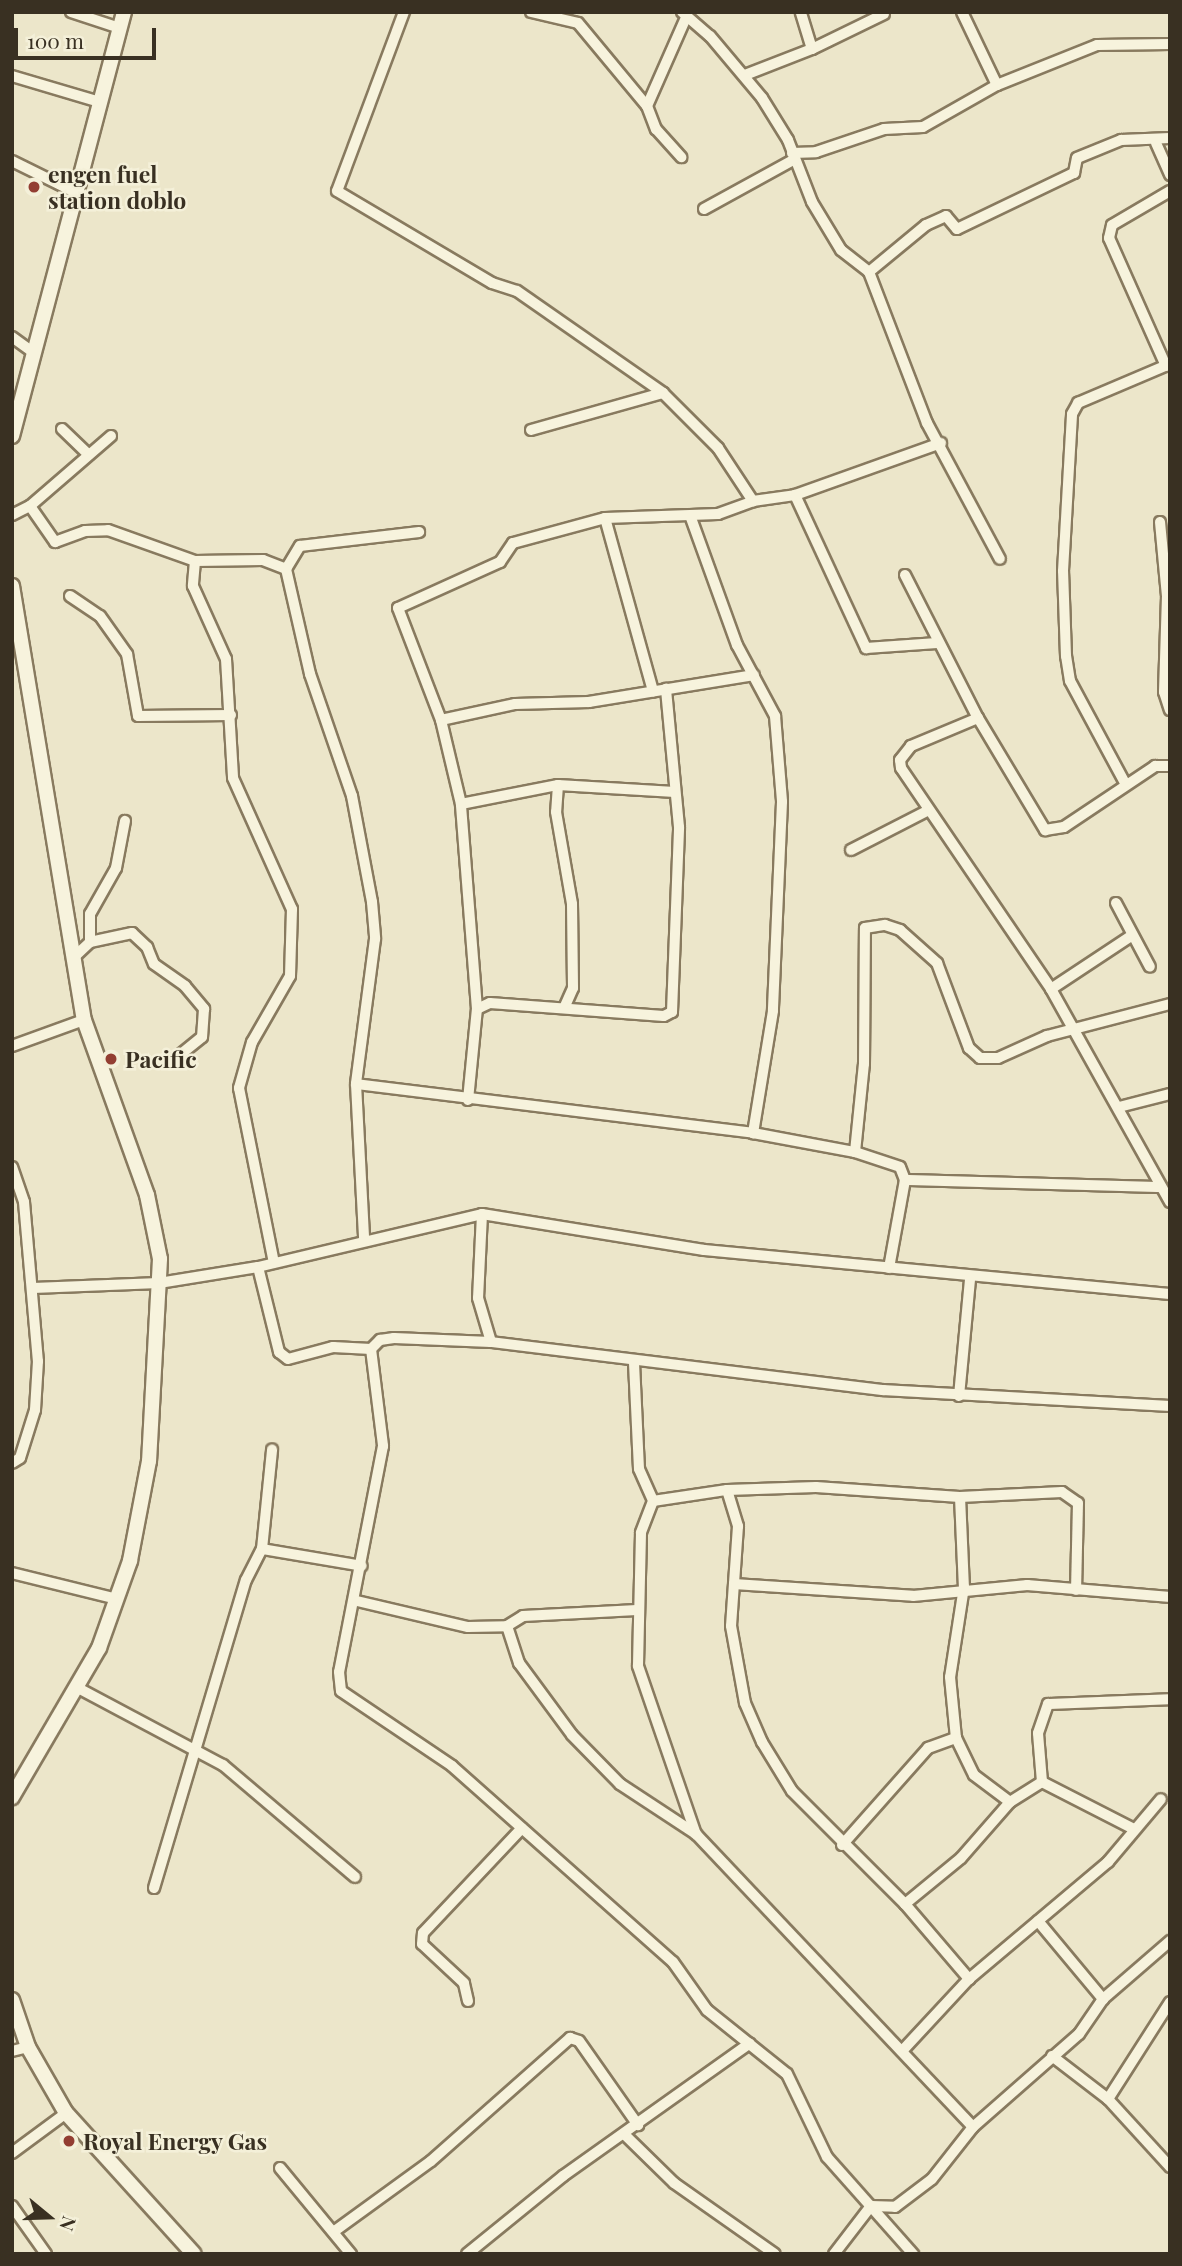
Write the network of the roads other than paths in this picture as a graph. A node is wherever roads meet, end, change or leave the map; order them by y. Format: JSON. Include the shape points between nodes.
{"nodes":[{"id":1,"x":71,"y":12,"type":"edge"},
{"id":2,"x":124,"y":12,"type":"edge"},
{"id":3,"x":404,"y":12,"type":"edge"},
{"id":4,"x":531,"y":12,"type":"edge"},
{"id":5,"x":801,"y":12,"type":"edge"},
{"id":6,"x":962,"y":12,"type":"edge"},
{"id":7,"x":884,"y":14,"type":"dead end"},
{"id":8,"x":683,"y":16,"type":"edge"},
{"id":9,"x":120,"y":28,"type":"junction"},
{"id":10,"x":1170,"y":44,"type":"edge"},
{"id":11,"x":812,"y":49,"type":"junction"},
{"id":12,"x":745,"y":75,"type":"junction"},
{"id":13,"x":12,"y":76,"type":"edge"},
{"id":14,"x":997,"y":85,"type":"junction"},
{"id":15,"x":100,"y":102,"type":"junction"},
{"id":16,"x":647,"y":106,"type":"junction"},
{"id":17,"x":1170,"y":138,"type":"edge"},
{"id":18,"x":1156,"y":143,"type":"junction"},
{"id":19,"x":681,"y":157,"type":"dead end"},
{"id":20,"x":793,"y":157,"type":"junction"},
{"id":21,"x":12,"y":161,"type":"edge"},
{"id":22,"x":1170,"y":175,"type":"edge"},
{"id":23,"x":1170,"y":191,"type":"edge"},
{"id":24,"x":75,"y":192,"type":"junction"},
{"id":25,"x":704,"y":209,"type":"dead end"},
{"id":26,"x":869,"y":272,"type":"junction"},
{"id":27,"x":12,"y":337,"type":"edge"},
{"id":28,"x":33,"y":352,"type":"junction"},
{"id":29,"x":1168,"y":365,"type":"edge"},
{"id":30,"x":663,"y":393,"type":"junction"},
{"id":31,"x":62,"y":429,"type":"dead end"},
{"id":32,"x":531,"y":430,"type":"dead end"},
{"id":33,"x":12,"y":436,"type":"edge"},
{"id":34,"x":111,"y":436,"type":"dead end"},
{"id":35,"x":941,"y":443,"type":"junction"},
{"id":36,"x":89,"y":455,"type":"junction"},
{"id":37,"x":795,"y":495,"type":"junction"},
{"id":38,"x":753,"y":501,"type":"junction"},
{"id":39,"x":30,"y":506,"type":"junction"},
{"id":40,"x":12,"y":515,"type":"edge"},
{"id":41,"x":605,"y":518,"type":"junction"},
{"id":42,"x":691,"y":518,"type":"junction"},
{"id":43,"x":1160,"y":522,"type":"dead end"},
{"id":44,"x":419,"y":533,"type":"dead end"},
{"id":45,"x":1000,"y":559,"type":"dead end"},
{"id":46,"x":195,"y":561,"type":"junction"},
{"id":47,"x":286,"y":569,"type":"junction"},
{"id":48,"x":905,"y":575,"type":"dead end"},
{"id":49,"x":12,"y":586,"type":"edge"},
{"id":50,"x":70,"y":596,"type":"dead end"},
{"id":51,"x":937,"y":643,"type":"junction"},
{"id":52,"x":754,"y":675,"type":"junction"},
{"id":53,"x":666,"y":689,"type":"junction"},
{"id":54,"x":653,"y":691,"type":"junction"},
{"id":55,"x":1170,"y":710,"type":"edge"},
{"id":56,"x":231,"y":715,"type":"junction"},
{"id":57,"x":978,"y":718,"type":"junction"},
{"id":58,"x":440,"y":720,"type":"junction"},
{"id":59,"x":1170,"y":766,"type":"edge"},
{"id":60,"x":1125,"y":783,"type":"junction"},
{"id":61,"x":558,"y":785,"type":"junction"},
{"id":62,"x":675,"y":792,"type":"junction"},
{"id":63,"x":461,"y":804,"type":"junction"},
{"id":64,"x":927,"y":811,"type":"junction"},
{"id":65,"x":125,"y":821,"type":"dead end"},
{"id":66,"x":850,"y":850,"type":"dead end"},
{"id":67,"x":1116,"y":903,"type":"dead end"},
{"id":68,"x":1131,"y":936,"type":"junction"},
{"id":69,"x":90,"y":943,"type":"junction"},
{"id":70,"x":72,"y":959,"type":"junction"},
{"id":71,"x":1150,"y":967,"type":"dead end"},
{"id":72,"x":1051,"y":989,"type":"junction"},
{"id":73,"x":1170,"y":1004,"type":"edge"},
{"id":74,"x":564,"y":1008,"type":"junction"},
{"id":75,"x":477,"y":1009,"type":"junction"},
{"id":76,"x":84,"y":1020,"type":"junction"},
{"id":77,"x":1073,"y":1032,"type":"junction"},
{"id":78,"x":12,"y":1046,"type":"edge"},
{"id":79,"x":174,"y":1060,"type":"dead end"},
{"id":80,"x":356,"y":1084,"type":"junction"},
{"id":81,"x":1170,"y":1094,"type":"edge"},
{"id":82,"x":468,"y":1100,"type":"junction"},
{"id":83,"x":1119,"y":1107,"type":"junction"},
{"id":84,"x":753,"y":1132,"type":"junction"},
{"id":85,"x":855,"y":1152,"type":"junction"},
{"id":86,"x":12,"y":1167,"type":"edge"},
{"id":87,"x":905,"y":1180,"type":"junction"},
{"id":88,"x":1161,"y":1187,"type":"junction"},
{"id":89,"x":1170,"y":1202,"type":"edge"},
{"id":90,"x":18,"y":1204,"type":"edge"},
{"id":91,"x":482,"y":1214,"type":"junction"},
{"id":92,"x":364,"y":1239,"type":"junction"},
{"id":93,"x":274,"y":1263,"type":"junction"},
{"id":94,"x":258,"y":1267,"type":"junction"},
{"id":95,"x":890,"y":1268,"type":"junction"},
{"id":96,"x":970,"y":1279,"type":"junction"},
{"id":97,"x":159,"y":1283,"type":"junction"},
{"id":98,"x":33,"y":1288,"type":"junction"},
{"id":99,"x":1170,"y":1294,"type":"edge"},
{"id":100,"x":491,"y":1342,"type":"junction"},
{"id":101,"x":371,"y":1349,"type":"junction"},
{"id":102,"x":634,"y":1363,"type":"junction"},
{"id":103,"x":959,"y":1396,"type":"junction"},
{"id":104,"x":1170,"y":1406,"type":"edge"},
{"id":105,"x":272,"y":1450,"type":"dead end"},
{"id":106,"x":12,"y":1463,"type":"edge"},
{"id":107,"x":727,"y":1490,"type":"junction"},
{"id":108,"x":960,"y":1497,"type":"junction"},
{"id":109,"x":653,"y":1502,"type":"junction"},
{"id":110,"x":262,"y":1549,"type":"junction"},
{"id":111,"x":362,"y":1566,"type":"junction"},
{"id":112,"x":12,"y":1573,"type":"edge"},
{"id":113,"x":734,"y":1584,"type":"junction"},
{"id":114,"x":964,"y":1587,"type":"junction"},
{"id":115,"x":1076,"y":1591,"type":"junction"},
{"id":116,"x":1170,"y":1597,"type":"edge"},
{"id":117,"x":117,"y":1599,"type":"junction"},
{"id":118,"x":357,"y":1601,"type":"junction"},
{"id":119,"x":637,"y":1610,"type":"junction"},
{"id":120,"x":507,"y":1626,"type":"junction"},
{"id":121,"x":78,"y":1688,"type":"junction"},
{"id":122,"x":1170,"y":1699,"type":"edge"},
{"id":123,"x":956,"y":1738,"type":"junction"},
{"id":124,"x":195,"y":1746,"type":"junction"},
{"id":125,"x":1042,"y":1782,"type":"junction"},
{"id":126,"x":12,"y":1797,"type":"edge"},
{"id":127,"x":1161,"y":1799,"type":"dead end"},
{"id":128,"x":1010,"y":1802,"type":"junction"},
{"id":129,"x":522,"y":1828,"type":"junction"},
{"id":130,"x":1132,"y":1828,"type":"junction"},
{"id":131,"x":696,"y":1833,"type":"junction"},
{"id":132,"x":842,"y":1845,"type":"junction"},
{"id":133,"x":355,"y":1877,"type":"dead end"},
{"id":134,"x":154,"y":1888,"type":"dead end"},
{"id":135,"x":905,"y":1904,"type":"junction"},
{"id":136,"x":1038,"y":1921,"type":"junction"},
{"id":137,"x":1170,"y":1941,"type":"edge"},
{"id":138,"x":969,"y":1979,"type":"junction"},
{"id":139,"x":1103,"y":1999,"type":"junction"},
{"id":140,"x":12,"y":2000,"type":"edge"},
{"id":141,"x":468,"y":2001,"type":"dead end"},
{"id":142,"x":1170,"y":2001,"type":"edge"},
{"id":143,"x":750,"y":2043,"type":"junction"},
{"id":144,"x":28,"y":2047,"type":"junction"},
{"id":145,"x":12,"y":2051,"type":"edge"},
{"id":146,"x":902,"y":2051,"type":"junction"},
{"id":147,"x":1052,"y":2056,"type":"junction"},
{"id":148,"x":1108,"y":2099,"type":"junction"},
{"id":149,"x":66,"y":2113,"type":"junction"},
{"id":150,"x":638,"y":2125,"type":"junction"},
{"id":151,"x":973,"y":2127,"type":"junction"},
{"id":152,"x":625,"y":2135,"type":"junction"},
{"id":153,"x":12,"y":2153,"type":"edge"},
{"id":154,"x":1170,"y":2167,"type":"edge"},
{"id":155,"x":280,"y":2168,"type":"dead end"},
{"id":156,"x":12,"y":2206,"type":"edge"},
{"id":157,"x":871,"y":2206,"type":"junction"},
{"id":158,"x":336,"y":2230,"type":"junction"},
{"id":159,"x":475,"y":2252,"type":"edge"},
{"id":160,"x":46,"y":2254,"type":"edge"},
{"id":161,"x":194,"y":2254,"type":"edge"},
{"id":162,"x":351,"y":2254,"type":"edge"},
{"id":163,"x":775,"y":2254,"type":"edge"},
{"id":164,"x":834,"y":2254,"type":"edge"},
{"id":165,"x":913,"y":2254,"type":"edge"}],
"edges":[{"from":1,"to":9,"type":"street"},
{"from":2,"to":9,"type":"main road"},
{"from":3,"to":30,"type":"street","via":[[337,191],[492,284],[517,291]]},
{"from":4,"to":16,"type":"street","via":[[578,23]]},
{"from":5,"to":11,"type":"street"},
{"from":6,"to":14,"type":"street"},
{"from":7,"to":11,"type":"street"},
{"from":8,"to":12,"type":"street","via":[[710,36]]},
{"from":8,"to":16,"type":"street"},
{"from":9,"to":15,"type":"main road"},
{"from":10,"to":14,"type":"street","via":[[1097,45]]},
{"from":11,"to":12,"type":"street"},
{"from":12,"to":20,"type":"street"},
{"from":13,"to":15,"type":"street"},
{"from":14,"to":20,"type":"street","via":[[923,127],[884,129]]},
{"from":15,"to":24,"type":"main road"},
{"from":16,"to":19,"type":"street","via":[[656,130]]},
{"from":17,"to":18,"type":"street"},
{"from":18,"to":22,"type":"street"},
{"from":18,"to":26,"type":"street","via":[[1121,140],[1077,158],[1074,173],[957,229],[946,216],[926,225]]},
{"from":20,"to":25,"type":"street"},
{"from":20,"to":26,"type":"street","via":[[841,250]]},
{"from":21,"to":24,"type":"street"},
{"from":23,"to":29,"type":"street","via":[[1112,225],[1109,239]]},
{"from":24,"to":28,"type":"main road"},
{"from":26,"to":35,"type":"street","via":[[903,368]]},
{"from":27,"to":28,"type":"street"},
{"from":28,"to":33,"type":"main road"},
{"from":29,"to":60,"type":"street","via":[[1078,403],[1072,414],[1063,570],[1066,656],[1070,681]]},
{"from":30,"to":32,"type":"street"},
{"from":30,"to":38,"type":"street","via":[[702,429]]},
{"from":31,"to":36,"type":"street"},
{"from":34,"to":36,"type":"street"},
{"from":35,"to":37,"type":"street"},
{"from":35,"to":45,"type":"street"},
{"from":36,"to":39,"type":"street"},
{"from":37,"to":38,"type":"street"},
{"from":37,"to":51,"type":"street","via":[[866,648]]},
{"from":38,"to":42,"type":"street"},
{"from":39,"to":40,"type":"street"},
{"from":39,"to":46,"type":"street","via":[[55,542],[85,531],[108,530]]},
{"from":41,"to":42,"type":"street","via":[[649,513]]},
{"from":41,"to":54,"type":"street"},
{"from":41,"to":58,"type":"street","via":[[513,543],[500,562],[398,608]]},
{"from":42,"to":52,"type":"street"},
{"from":43,"to":55,"type":"street","via":[[1167,596],[1164,692]]},
{"from":44,"to":47,"type":"street","via":[[300,546]]},
{"from":46,"to":47,"type":"street","via":[[263,560]]},
{"from":46,"to":56,"type":"street","via":[[193,586],[226,659]]},
{"from":47,"to":80,"type":"street","via":[[310,674],[352,796],[368,867],[375,939]]},
{"from":48,"to":51,"type":"street"},
{"from":49,"to":70,"type":"main road"},
{"from":50,"to":56,"type":"street","via":[[100,617],[127,654],[138,716]]},
{"from":51,"to":57,"type":"street"},
{"from":52,"to":53,"type":"street"},
{"from":52,"to":84,"type":"street","via":[[775,716],[782,802],[773,1011]]},
{"from":53,"to":54,"type":"street"},
{"from":53,"to":62,"type":"street"},
{"from":54,"to":58,"type":"street","via":[[589,702],[515,704]]},
{"from":56,"to":93,"type":"street","via":[[233,778],[292,909],[290,976],[252,1042],[239,1088]]},
{"from":57,"to":60,"type":"street","via":[[1045,830],[1064,827]]},
{"from":57,"to":64,"type":"street","via":[[932,734],[900,760]]},
{"from":58,"to":63,"type":"street"},
{"from":59,"to":60,"type":"street","via":[[1155,766]]},
{"from":61,"to":62,"type":"street"},
{"from":61,"to":63,"type":"street"},
{"from":61,"to":74,"type":"street","via":[[556,812],[572,904],[573,988]]},
{"from":62,"to":74,"type":"street","via":[[679,827],[672,1012],[664,1017]]},
{"from":63,"to":75,"type":"street"},
{"from":64,"to":66,"type":"street"},
{"from":64,"to":72,"type":"street"},
{"from":65,"to":69,"type":"street","via":[[116,868],[90,914]]},
{"from":67,"to":68,"type":"street"},
{"from":68,"to":71,"type":"street"},
{"from":68,"to":72,"type":"street"},
{"from":69,"to":70,"type":"street"},
{"from":69,"to":79,"type":"street","via":[[132,933],[154,964],[185,986],[204,1009],[202,1037]]},
{"from":70,"to":76,"type":"main road"},
{"from":72,"to":77,"type":"street"},
{"from":73,"to":77,"type":"street"},
{"from":74,"to":75,"type":"street","via":[[489,1003]]},
{"from":75,"to":82,"type":"street"},
{"from":76,"to":78,"type":"street"},
{"from":76,"to":97,"type":"main road","via":[[147,1195]]},
{"from":77,"to":83,"type":"street"},
{"from":77,"to":85,"type":"street","via":[[998,1058],[980,1058],[969,1048],[937,963],[900,930],[885,925],[865,929],[864,1064]]},
{"from":80,"to":82,"type":"street"},
{"from":80,"to":92,"type":"street"},
{"from":81,"to":83,"type":"street"},
{"from":82,"to":84,"type":"street","via":[[538,1104],[601,1118],[661,1117]]},
{"from":83,"to":88,"type":"street"},
{"from":84,"to":85,"type":"street"},
{"from":85,"to":87,"type":"street","via":[[900,1167]]},
{"from":86,"to":90,"type":"street"},
{"from":87,"to":88,"type":"street"},
{"from":87,"to":95,"type":"street"},
{"from":88,"to":89,"type":"street"},
{"from":90,"to":98,"type":"street"},
{"from":91,"to":92,"type":"street"},
{"from":91,"to":95,"type":"street","via":[[704,1250]]},
{"from":91,"to":100,"type":"street","via":[[478,1298]]},
{"from":92,"to":93,"type":"street"},
{"from":93,"to":94,"type":"street"},
{"from":94,"to":97,"type":"street"},
{"from":94,"to":101,"type":"street","via":[[279,1352],[288,1359],[333,1347]]},
{"from":95,"to":96,"type":"street"},
{"from":96,"to":99,"type":"street"},
{"from":96,"to":103,"type":"street"},
{"from":97,"to":98,"type":"street"},
{"from":97,"to":117,"type":"main road","via":[[145,1500]]},
{"from":98,"to":106,"type":"street","via":[[35,1410],[20,1458]]},
{"from":100,"to":101,"type":"street","via":[[411,1337],[380,1340]]},
{"from":100,"to":102,"type":"street"},
{"from":101,"to":111,"type":"street","via":[[384,1427]]},
{"from":102,"to":103,"type":"street"},
{"from":102,"to":109,"type":"street","via":[[639,1469]]},
{"from":103,"to":104,"type":"street"},
{"from":105,"to":110,"type":"street"},
{"from":107,"to":108,"type":"street","via":[[816,1487]]},
{"from":107,"to":109,"type":"street"},
{"from":107,"to":113,"type":"street","via":[[738,1526]]},
{"from":108,"to":114,"type":"street"},
{"from":108,"to":115,"type":"street","via":[[1062,1492],[1078,1503]]},
{"from":109,"to":119,"type":"street","via":[[641,1533]]},
{"from":110,"to":111,"type":"street"},
{"from":110,"to":124,"type":"street","via":[[246,1580]]},
{"from":111,"to":118,"type":"street"},
{"from":112,"to":117,"type":"street"},
{"from":113,"to":114,"type":"street","via":[[913,1596]]},
{"from":113,"to":132,"type":"street","via":[[731,1626],[745,1703],[792,1791]]},
{"from":114,"to":115,"type":"street"},
{"from":114,"to":123,"type":"street","via":[[950,1677]]},
{"from":115,"to":116,"type":"street"},
{"from":117,"to":121,"type":"main road"},
{"from":118,"to":120,"type":"street","via":[[468,1627]]},
{"from":118,"to":129,"type":"street","via":[[339,1672],[341,1691],[452,1766]]},
{"from":119,"to":120,"type":"street","via":[[523,1616]]},
{"from":119,"to":131,"type":"street","via":[[638,1666]]},
{"from":120,"to":131,"type":"street","via":[[519,1663],[572,1735],[620,1784]]},
{"from":121,"to":124,"type":"street"},
{"from":121,"to":126,"type":"main road"},
{"from":122,"to":125,"type":"street","via":[[1048,1704],[1038,1733]]},
{"from":123,"to":128,"type":"street","via":[[974,1775]]},
{"from":123,"to":132,"type":"street","via":[[928,1748]]},
{"from":124,"to":133,"type":"street"},
{"from":124,"to":134,"type":"street"},
{"from":125,"to":128,"type":"street"},
{"from":125,"to":130,"type":"street"},
{"from":127,"to":130,"type":"street"},
{"from":128,"to":135,"type":"street","via":[[961,1858]]},
{"from":129,"to":141,"type":"street","via":[[423,1933],[422,1944],[464,1983]]},
{"from":129,"to":143,"type":"street","via":[[619,1910],[673,1962],[707,2010]]},
{"from":130,"to":136,"type":"street","via":[[1108,1862]]},
{"from":131,"to":146,"type":"street"},
{"from":132,"to":135,"type":"street"},
{"from":135,"to":138,"type":"street"},
{"from":136,"to":138,"type":"street"},
{"from":136,"to":139,"type":"street"},
{"from":137,"to":139,"type":"street"},
{"from":138,"to":146,"type":"street"},
{"from":139,"to":147,"type":"street","via":[[1079,2034]]},
{"from":140,"to":144,"type":"main road"},
{"from":142,"to":148,"type":"street"},
{"from":143,"to":150,"type":"street"},
{"from":143,"to":157,"type":"street","via":[[787,2074],[827,2157]]},
{"from":144,"to":145,"type":"street"},
{"from":144,"to":149,"type":"main road"},
{"from":146,"to":151,"type":"street"},
{"from":147,"to":148,"type":"street"},
{"from":147,"to":151,"type":"street"},
{"from":148,"to":154,"type":"street"},
{"from":149,"to":153,"type":"street"},
{"from":149,"to":161,"type":"main road"},
{"from":150,"to":152,"type":"street"},
{"from":150,"to":158,"type":"street","via":[[579,2041],[570,2038],[431,2161]]},
{"from":151,"to":157,"type":"street","via":[[932,2179],[895,2207]]},
{"from":152,"to":159,"type":"street","via":[[563,2176]]},
{"from":152,"to":163,"type":"street","via":[[674,2183]]},
{"from":155,"to":158,"type":"street"},
{"from":156,"to":160,"type":"street"},
{"from":157,"to":164,"type":"street"},
{"from":157,"to":165,"type":"street"},
{"from":158,"to":162,"type":"street"}]}
